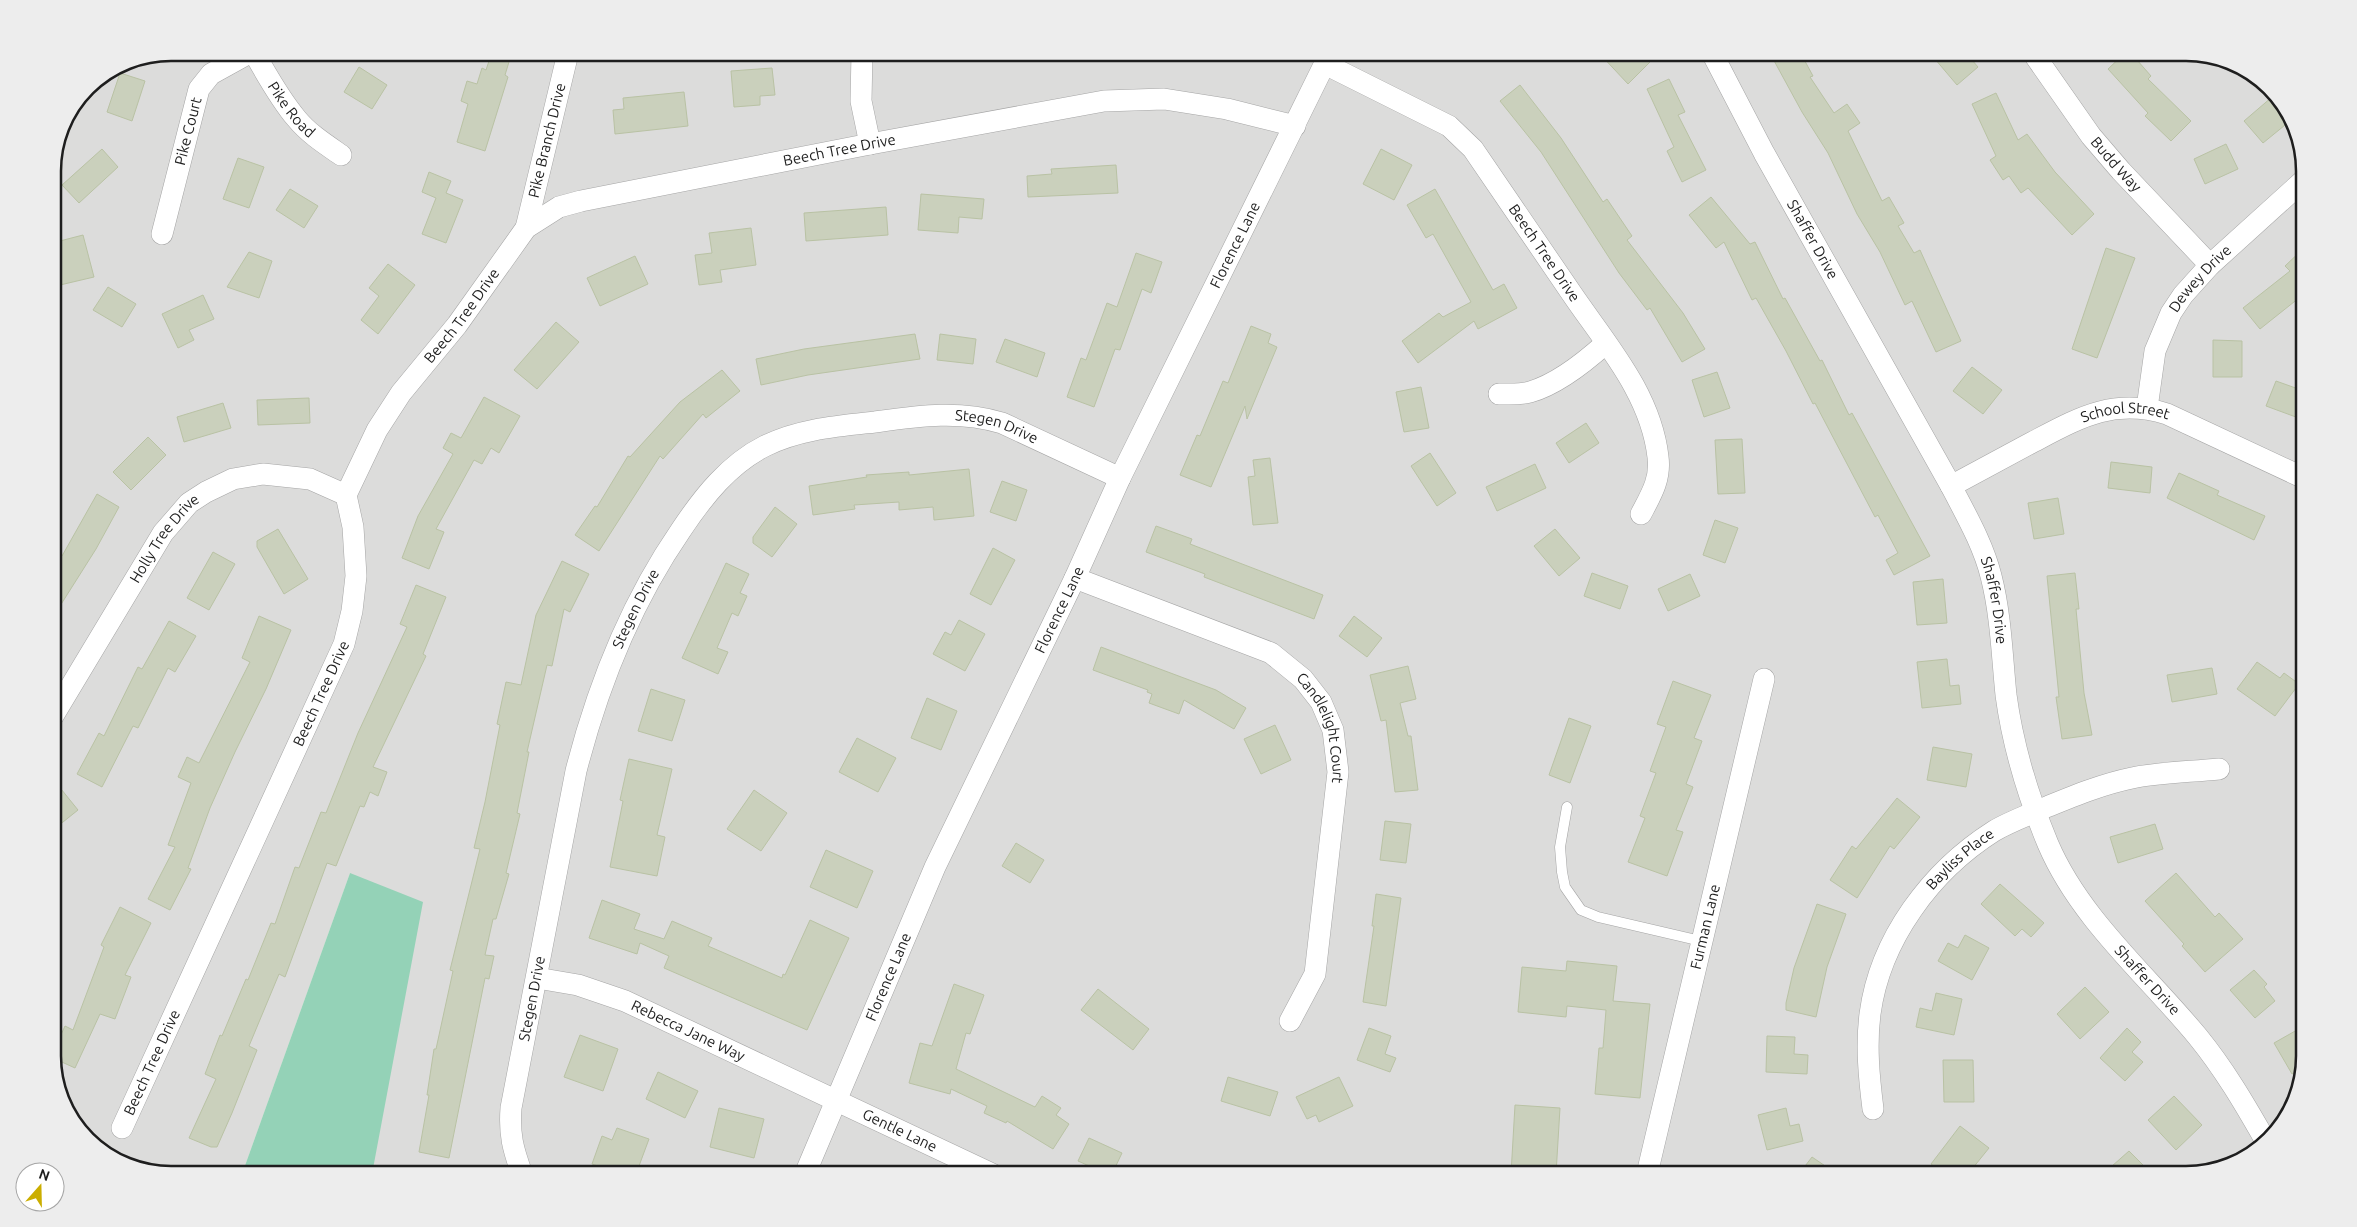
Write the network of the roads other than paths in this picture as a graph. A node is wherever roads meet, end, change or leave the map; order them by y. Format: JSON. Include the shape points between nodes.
{"nodes":[{"id":1,"x":233,"y":61,"type":"edge"},
{"id":2,"x":259,"y":61,"type":"edge"},
{"id":3,"x":566,"y":61,"type":"edge"},
{"id":4,"x":862,"y":61,"type":"edge"},
{"id":5,"x":1327,"y":61,"type":"edge"},
{"id":6,"x":1333,"y":61,"type":"edge"},
{"id":7,"x":1717,"y":61,"type":"edge"},
{"id":8,"x":2040,"y":61,"type":"edge"},
{"id":9,"x":1296,"y":126,"type":"junction"},
{"id":10,"x":870,"y":144,"type":"junction"},
{"id":11,"x":340,"y":155,"type":"dead end"},
{"id":12,"x":2296,"y":187,"type":"edge"},
{"id":13,"x":526,"y":228,"type":"junction"},
{"id":14,"x":162,"y":234,"type":"dead end"},
{"id":15,"x":2210,"y":266,"type":"junction"},
{"id":16,"x":1606,"y":343,"type":"junction"},
{"id":17,"x":1499,"y":394,"type":"dead end"},
{"id":18,"x":2148,"y":408,"type":"junction"},
{"id":19,"x":2296,"y":474,"type":"edge"},
{"id":20,"x":1120,"y":478,"type":"junction"},
{"id":21,"x":1951,"y":486,"type":"junction"},
{"id":22,"x":346,"y":495,"type":"junction"},
{"id":23,"x":1641,"y":514,"type":"dead end"},
{"id":24,"x":1076,"y":578,"type":"junction"},
{"id":25,"x":1764,"y":679,"type":"dead end"},
{"id":26,"x":61,"y":703,"type":"edge"},
{"id":27,"x":2219,"y":769,"type":"dead end"},
{"id":28,"x":1567,"y":807,"type":"dead end"},
{"id":29,"x":2036,"y":812,"type":"junction"},
{"id":30,"x":1701,"y":941,"type":"junction"},
{"id":31,"x":537,"y":978,"type":"junction"},
{"id":32,"x":1290,"y":1020,"type":"dead end"},
{"id":33,"x":835,"y":1100,"type":"junction"},
{"id":34,"x":1873,"y":1109,"type":"dead end"},
{"id":35,"x":122,"y":1128,"type":"dead end"},
{"id":36,"x":2262,"y":1134,"type":"edge"},
{"id":37,"x":519,"y":1166,"type":"edge"},
{"id":38,"x":808,"y":1166,"type":"edge"},
{"id":39,"x":975,"y":1166,"type":"edge"},
{"id":40,"x":1649,"y":1166,"type":"edge"}],
"edges":[{"from":1,"to":14,"type":"street","name":"Pike Court","via":[[211,74],[199,89]]},
{"from":2,"to":11,"type":"street","name":"Pike Road","via":[[296,119]]},
{"from":3,"to":13,"type":"street","name":"Pike Branch Drive"},
{"from":4,"to":10,"type":"street","via":[[861,101]]},
{"from":5,"to":9,"type":"street","name":"Florence Lane"},
{"from":6,"to":16,"type":"street","name":"Beech Tree Drive","via":[[1438,120],[1464,139]]},
{"from":7,"to":21,"type":"street","name":"Shaffer Drive","via":[[1764,153]]},
{"from":8,"to":15,"type":"street","name":"Budd Way","via":[[2091,136]]},
{"from":9,"to":10,"type":"street","name":"Beech Tree Drive","via":[[1191,103],[1143,99],[1104,101]]},
{"from":9,"to":20,"type":"street","name":"Florence Lane"},
{"from":10,"to":13,"type":"street","name":"Beech Tree Drive","via":[[580,201],[559,207]]},
{"from":12,"to":15,"type":"street","name":"Dewey Drive"},
{"from":13,"to":22,"type":"street","name":"Beech Tree Drive","via":[[457,325],[390,408]]},
{"from":15,"to":18,"type":"street","name":"Dewey Drive","via":[[2183,295],[2162,330],[2154,351]]},
{"from":16,"to":17,"type":"street","via":[[1550,384],[1519,394]]},
{"from":16,"to":23,"type":"street","name":"Beech Tree Drive","via":[[1639,394],[1654,433],[1658,472],[1656,486]]},
{"from":18,"to":19,"type":"street","name":"School Street"},
{"from":18,"to":21,"type":"street","name":"School Street","via":[[2109,409],[2087,415]]},
{"from":20,"to":24,"type":"street","name":"Florence Lane"},
{"from":20,"to":31,"type":"street","name":"Stegen Drive","via":[[1002,423],[950,414],[792,434],[742,460],[697,506],[672,543],[648,581],[604,676],[576,771]]},
{"from":21,"to":29,"type":"street","name":"Shaffer Drive","via":[[1979,542],[1991,575],[2013,742]]},
{"from":22,"to":26,"type":"street","name":"Holly Tree Drive","via":[[310,479],[263,474],[233,480],[189,503],[163,533]]},
{"from":22,"to":35,"type":"street","name":"Beech Tree Drive","via":[[353,527],[356,576],[344,644]]},
{"from":24,"to":32,"type":"street","name":"Candlelight Court","via":[[1271,653],[1303,679],[1321,702],[1334,736],[1338,772],[1315,974]]},
{"from":24,"to":33,"type":"street","name":"Florence Lane","via":[[935,868]]},
{"from":25,"to":30,"type":"street","name":"Furman Lane"},
{"from":27,"to":29,"type":"street","name":"Bayliss Place","via":[[2130,778],[2088,790]]},
{"from":28,"to":30,"type":"lane","via":[[1560,847],[1562,872],[1565,887],[1581,910],[1598,918]]},
{"from":29,"to":34,"type":"street","name":"Bayliss Place","via":[[1996,830],[1968,849],[1929,887],[1902,924],[1882,970],[1870,1014],[1867,1064]]},
{"from":29,"to":36,"type":"street","name":"Shaffer Drive","via":[[2048,845],[2079,898],[2198,1037],[2232,1082]]},
{"from":30,"to":40,"type":"street","name":"Furman Lane"},
{"from":31,"to":33,"type":"street","name":"Rebecca Jane Way","via":[[578,985],[625,1001]]},
{"from":31,"to":37,"type":"street","name":"Stegen Drive","via":[[511,1108],[511,1144]]},
{"from":33,"to":38,"type":"street","name":"Florence Lane"},
{"from":33,"to":39,"type":"street","name":"Gentle Lane"}]}
